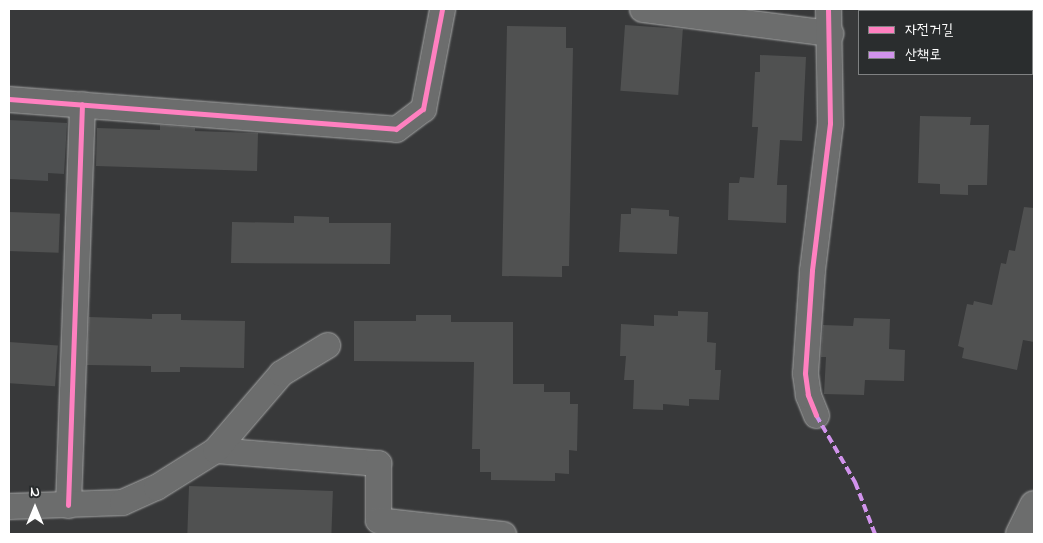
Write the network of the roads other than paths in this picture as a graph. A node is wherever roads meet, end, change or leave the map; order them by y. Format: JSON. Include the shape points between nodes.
{"nodes":[{"id":1,"x":442,"y":9,"type":"edge"},
{"id":2,"x":642,"y":9,"type":"edge"},
{"id":3,"x":829,"y":21,"type":"edge"},
{"id":4,"x":9,"y":99,"type":"edge"},
{"id":5,"x":82,"y":104,"type":"junction"},
{"id":6,"x":327,"y":345,"type":"dead end"},
{"id":7,"x":816,"y":415,"type":"dead end"},
{"id":8,"x":216,"y":450,"type":"junction"},
{"id":9,"x":68,"y":505,"type":"junction"},
{"id":10,"x":1034,"y":505,"type":"edge"},
{"id":11,"x":9,"y":506,"type":"edge"},
{"id":12,"x":503,"y":534,"type":"edge"},
{"id":13,"x":1020,"y":534,"type":"edge"}],
"edges":[{"from":1,"to":5,"type":"street","via":[[423,109],[396,129]]},
{"from":2,"to":3,"type":"street"},
{"from":3,"to":7,"type":"street","via":[[830,123],[812,270],[805,373],[808,395]]},
{"from":4,"to":5,"type":"street"},
{"from":5,"to":9,"type":"street"},
{"from":6,"to":8,"type":"street","via":[[281,373]]},
{"from":8,"to":9,"type":"street","via":[[156,487],[122,502]]},
{"from":8,"to":12,"type":"street","via":[[378,463],[378,520]]},
{"from":9,"to":11,"type":"street"},
{"from":10,"to":13,"type":"street"}]}
